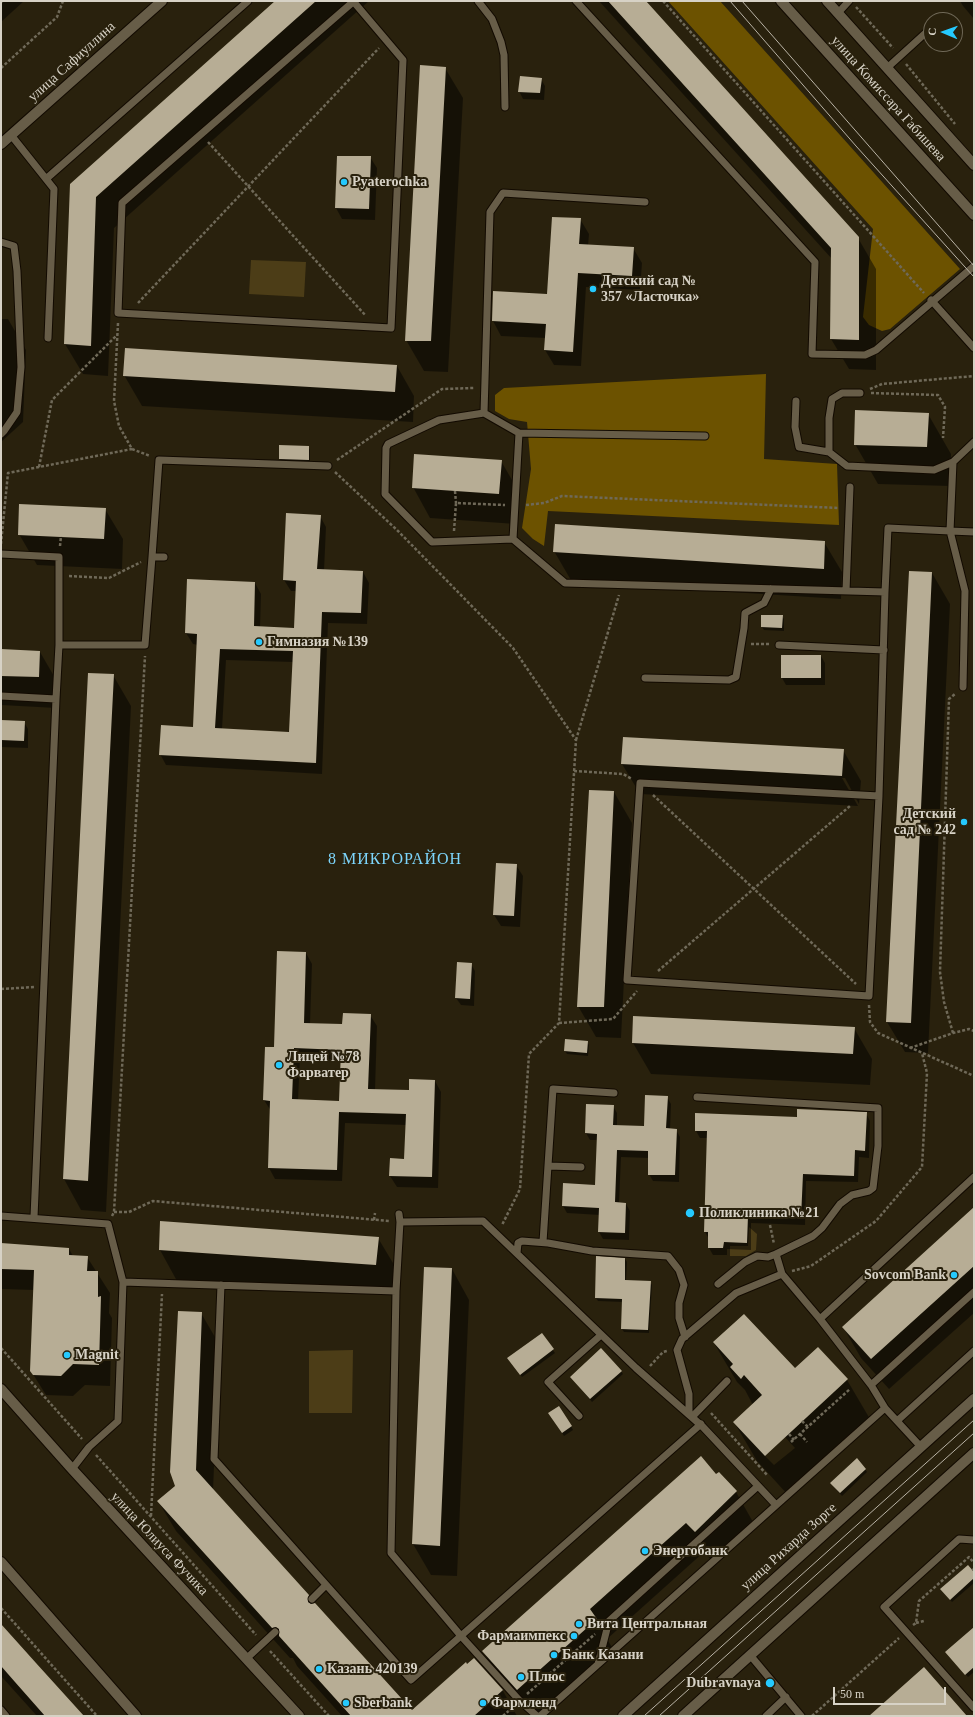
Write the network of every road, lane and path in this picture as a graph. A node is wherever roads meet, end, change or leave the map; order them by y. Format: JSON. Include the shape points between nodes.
{"nodes":[{"id":1,"x":63,"y":1,"type":"edge"},
{"id":2,"x":162,"y":1,"type":"edge"},
{"id":3,"x":248,"y":1,"type":"edge"},
{"id":4,"x":353,"y":1,"type":"edge"},
{"id":5,"x":478,"y":1,"type":"edge"},
{"id":6,"x":576,"y":1,"type":"edge"},
{"id":7,"x":664,"y":1,"type":"edge"},
{"id":8,"x":781,"y":1,"type":"edge"},
{"id":9,"x":827,"y":1,"type":"edge"},
{"id":10,"x":849,"y":1,"type":"edge"},
{"id":11,"x":855,"y":7,"type":"dead end"},
{"id":12,"x":838,"y":13,"type":"junction"},
{"id":13,"x":923,"y":35,"type":"edge"},
{"id":14,"x":386,"y":40,"type":"junction"},
{"id":15,"x":900,"y":57,"type":"junction"},
{"id":16,"x":1,"y":68,"type":"edge"},
{"id":17,"x":887,"y":68,"type":"junction"},
{"id":18,"x":505,"y":107,"type":"dead end"},
{"id":19,"x":959,"y":128,"type":"dead end"},
{"id":20,"x":201,"y":134,"type":"junction"},
{"id":21,"x":11,"y":136,"type":"junction"},
{"id":22,"x":1,"y":144,"type":"edge"},
{"id":23,"x":974,"y":165,"type":"edge"},
{"id":24,"x":46,"y":179,"type":"junction"},
{"id":25,"x":248,"y":186,"type":"junction"},
{"id":26,"x":645,"y":202,"type":"dead end"},
{"id":27,"x":974,"y":215,"type":"edge"},
{"id":28,"x":1,"y":242,"type":"edge"},
{"id":29,"x":974,"y":266,"type":"edge"},
{"id":30,"x":931,"y":300,"type":"junction"},
{"id":31,"x":118,"y":313,"type":"junction"},
{"id":32,"x":128,"y":313,"type":"junction"},
{"id":33,"x":376,"y":327,"type":"junction"},
{"id":34,"x":117,"y":335,"type":"junction"},
{"id":35,"x":48,"y":338,"type":"dead end"},
{"id":36,"x":974,"y":348,"type":"edge"},
{"id":37,"x":974,"y":376,"type":"edge"},
{"id":38,"x":485,"y":387,"type":"junction"},
{"id":39,"x":860,"y":393,"type":"junction"},
{"id":40,"x":796,"y":401,"type":"dead end"},
{"id":41,"x":484,"y":413,"type":"junction"},
{"id":42,"x":519,"y":433,"type":"junction"},
{"id":43,"x":1,"y":434,"type":"edge"},
{"id":44,"x":704,"y":436,"type":"dead end"},
{"id":45,"x":943,"y":438,"type":"dead end"},
{"id":46,"x":974,"y":442,"type":"edge"},
{"id":47,"x":132,"y":449,"type":"junction"},
{"id":48,"x":829,"y":452,"type":"junction"},
{"id":49,"x":159,"y":460,"type":"junction"},
{"id":50,"x":953,"y":462,"type":"junction"},
{"id":51,"x":328,"y":466,"type":"junction"},
{"id":52,"x":39,"y":467,"type":"junction"},
{"id":53,"x":850,"y":487,"type":"dead end"},
{"id":54,"x":455,"y":491,"type":"dead end"},
{"id":55,"x":456,"y":503,"type":"junction"},
{"id":56,"x":515,"y":506,"type":"junction"},
{"id":57,"x":850,"y":509,"type":"junction"},
{"id":58,"x":950,"y":530,"type":"junction"},
{"id":59,"x":974,"y":532,"type":"edge"},
{"id":60,"x":513,"y":539,"type":"junction"},
{"id":61,"x":453,"y":541,"type":"junction"},
{"id":62,"x":1,"y":547,"type":"edge"},
{"id":63,"x":1,"y":554,"type":"edge"},
{"id":64,"x":152,"y":557,"type":"junction"},
{"id":65,"x":164,"y":557,"type":"dead end"},
{"id":66,"x":59,"y":575,"type":"junction"},
{"id":67,"x":622,"y":585,"type":"junction"},
{"id":68,"x":771,"y":589,"type":"junction"},
{"id":69,"x":846,"y":591,"type":"junction"},
{"id":70,"x":886,"y":592,"type":"junction"},
{"id":71,"x":742,"y":644,"type":"junction"},
{"id":72,"x":59,"y":645,"type":"junction"},
{"id":73,"x":145,"y":645,"type":"junction"},
{"id":74,"x":779,"y":645,"type":"joint"},
{"id":75,"x":884,"y":650,"type":"junction"},
{"id":76,"x":644,"y":678,"type":"dead end"},
{"id":77,"x":963,"y":687,"type":"joint"},
{"id":78,"x":1,"y":696,"type":"edge"},
{"id":79,"x":56,"y":699,"type":"junction"},
{"id":80,"x":576,"y":740,"type":"junction"},
{"id":81,"x":574,"y":771,"type":"junction"},
{"id":82,"x":640,"y":783,"type":"junction"},
{"id":83,"x":862,"y":795,"type":"junction"},
{"id":84,"x":879,"y":796,"type":"junction"},
{"id":85,"x":754,"y":889,"type":"junction"},
{"id":86,"x":646,"y":981,"type":"junction"},
{"id":87,"x":43,"y":987,"type":"junction"},
{"id":88,"x":1,"y":989,"type":"edge"},
{"id":89,"x":869,"y":996,"type":"junction"},
{"id":90,"x":559,"y":1023,"type":"junction"},
{"id":91,"x":974,"y":1031,"type":"edge"},
{"id":92,"x":953,"y":1033,"type":"junction"},
{"id":93,"x":910,"y":1048,"type":"junction"},
{"id":94,"x":974,"y":1076,"type":"edge"},
{"id":95,"x":614,"y":1093,"type":"dead end"},
{"id":96,"x":697,"y":1097,"type":"dead end"},
{"id":97,"x":548,"y":1166,"type":"junction"},
{"id":98,"x":581,"y":1167,"type":"dead end"},
{"id":99,"x":974,"y":1176,"type":"edge"},
{"id":100,"x":114,"y":1212,"type":"junction"},
{"id":101,"x":375,"y":1213,"type":"dead end"},
{"id":102,"x":399,"y":1214,"type":"dead end"},
{"id":103,"x":1,"y":1216,"type":"edge"},
{"id":104,"x":34,"y":1217,"type":"junction"},
{"id":105,"x":374,"y":1220,"type":"junction"},
{"id":106,"x":400,"y":1222,"type":"junction"},
{"id":107,"x":108,"y":1224,"type":"junction"},
{"id":108,"x":770,"y":1225,"type":"dead end"},
{"id":109,"x":497,"y":1234,"type":"junction"},
{"id":110,"x":543,"y":1242,"type":"junction"},
{"id":111,"x":517,"y":1253,"type":"junction"},
{"id":112,"x":776,"y":1254,"type":"junction"},
{"id":113,"x":782,"y":1274,"type":"junction"},
{"id":114,"x":123,"y":1282,"type":"junction"},
{"id":115,"x":163,"y":1283,"type":"junction"},
{"id":116,"x":718,"y":1284,"type":"dead end"},
{"id":117,"x":221,"y":1285,"type":"junction"},
{"id":118,"x":396,"y":1291,"type":"junction"},
{"id":119,"x":974,"y":1292,"type":"edge"},
{"id":120,"x":820,"y":1319,"type":"junction"},
{"id":121,"x":601,"y":1335,"type":"junction"},
{"id":122,"x":685,"y":1337,"type":"junction"},
{"id":123,"x":1,"y":1348,"type":"edge"},
{"id":124,"x":677,"y":1350,"type":"junction"},
{"id":125,"x":974,"y":1351,"type":"edge"},
{"id":126,"x":642,"y":1373,"type":"junction"},
{"id":127,"x":726,"y":1381,"type":"dead end"},
{"id":128,"x":871,"y":1385,"type":"junction"},
{"id":129,"x":1,"y":1389,"type":"edge"},
{"id":130,"x":850,"y":1389,"type":"dead end"},
{"id":131,"x":974,"y":1399,"type":"edge"},
{"id":132,"x":704,"y":1405,"type":"junction"},
{"id":133,"x":885,"y":1408,"type":"junction"},
{"id":134,"x":579,"y":1416,"type":"dead end"},
{"id":135,"x":690,"y":1416,"type":"junction"},
{"id":136,"x":802,"y":1421,"type":"dead end"},
{"id":137,"x":897,"y":1421,"type":"junction"},
{"id":138,"x":701,"y":1424,"type":"junction"},
{"id":139,"x":808,"y":1427,"type":"junction"},
{"id":140,"x":789,"y":1434,"type":"dead end"},
{"id":141,"x":800,"y":1434,"type":"junction"},
{"id":142,"x":807,"y":1442,"type":"dead end"},
{"id":143,"x":90,"y":1447,"type":"junction"},
{"id":144,"x":921,"y":1447,"type":"junction"},
{"id":145,"x":974,"y":1453,"type":"edge"},
{"id":146,"x":72,"y":1469,"type":"junction"},
{"id":147,"x":768,"y":1476,"type":"dead end"},
{"id":148,"x":758,"y":1486,"type":"junction"},
{"id":149,"x":776,"y":1505,"type":"junction"},
{"id":150,"x":151,"y":1517,"type":"junction"},
{"id":151,"x":974,"y":1540,"type":"edge"},
{"id":152,"x":1,"y":1562,"type":"edge"},
{"id":153,"x":326,"y":1585,"type":"junction"},
{"id":154,"x":312,"y":1599,"type":"dead end"},
{"id":155,"x":1,"y":1608,"type":"edge"},
{"id":156,"x":609,"y":1621,"type":"junction"},
{"id":157,"x":924,"y":1621,"type":"dead end"},
{"id":158,"x":916,"y":1623,"type":"dead end"},
{"id":159,"x":275,"y":1632,"type":"dead end"},
{"id":160,"x":461,"y":1636,"type":"junction"},
{"id":161,"x":263,"y":1643,"type":"junction"},
{"id":162,"x":750,"y":1655,"type":"junction"},
{"id":163,"x":246,"y":1659,"type":"junction"},
{"id":164,"x":598,"y":1664,"type":"junction"},
{"id":165,"x":786,"y":1697,"type":"junction"},
{"id":166,"x":519,"y":1700,"type":"junction"},
{"id":167,"x":974,"y":1708,"type":"edge"},
{"id":168,"x":1,"y":1710,"type":"edge"},
{"id":169,"x":6,"y":1716,"type":"edge"},
{"id":170,"x":97,"y":1716,"type":"edge"},
{"id":171,"x":136,"y":1716,"type":"edge"},
{"id":172,"x":299,"y":1716,"type":"edge"},
{"id":173,"x":328,"y":1716,"type":"edge"},
{"id":174,"x":503,"y":1716,"type":"edge"},
{"id":175,"x":538,"y":1716,"type":"edge"},
{"id":176,"x":623,"y":1716,"type":"edge"},
{"id":177,"x":683,"y":1716,"type":"edge"},
{"id":178,"x":766,"y":1716,"type":"edge"},
{"id":179,"x":801,"y":1716,"type":"edge"}],
"edges":[{"from":1,"to":16,"type":"path","via":[[57,17]]},
{"from":2,"to":21,"type":"street","name":"улица Сафиуллина"},
{"from":3,"to":24,"type":"lane"},
{"from":4,"to":14,"type":"lane"},
{"from":4,"to":20,"type":"lane"},
{"from":5,"to":18,"type":"lane","via":[[492,19],[501,42],[504,56]]},
{"from":6,"to":30,"type":"lane","via":[[815,262],[812,354],[865,354],[876,350]]},
{"from":7,"to":30,"type":"path"},
{"from":8,"to":27,"type":"street","name":"улица Комиссара Габишева"},
{"from":9,"to":12,"type":"street"},
{"from":10,"to":12,"type":"lane"},
{"from":11,"to":15,"type":"path"},
{"from":12,"to":17,"type":"street"},
{"from":13,"to":15,"type":"lane"},
{"from":14,"to":25,"type":"path"},
{"from":14,"to":33,"type":"lane","via":[[402,60],[391,328]]},
{"from":15,"to":17,"type":"lane"},
{"from":15,"to":19,"type":"path"},
{"from":17,"to":23,"type":"street"},
{"from":20,"to":25,"type":"path"},
{"from":20,"to":31,"type":"lane","via":[[122,203]]},
{"from":21,"to":22,"type":"street","name":"улица Сафиуллина"},
{"from":21,"to":24,"type":"lane"},
{"from":24,"to":35,"type":"lane","via":[[54,189]]},
{"from":25,"to":32,"type":"path"},
{"from":25,"to":33,"type":"path"},
{"from":26,"to":38,"type":"lane","via":[[503,193],[490,212]]},
{"from":28,"to":43,"type":"lane","via":[[14,246],[21,367],[17,412]]},
{"from":29,"to":30,"type":"lane"},
{"from":30,"to":36,"type":"lane"},
{"from":31,"to":32,"type":"lane"},
{"from":31,"to":34,"type":"path"},
{"from":32,"to":33,"type":"lane"},
{"from":34,"to":47,"type":"path","via":[[114,401],[119,426]]},
{"from":34,"to":52,"type":"path","via":[[52,400]]},
{"from":37,"to":39,"type":"path","via":[[882,384]]},
{"from":38,"to":41,"type":"lane"},
{"from":38,"to":51,"type":"path","via":[[442,389]]},
{"from":39,"to":45,"type":"path","via":[[938,395],[946,406]]},
{"from":39,"to":48,"type":"lane","via":[[842,393],[832,399]]},
{"from":40,"to":48,"type":"lane","via":[[795,427],[799,447]]},
{"from":41,"to":42,"type":"lane"},
{"from":41,"to":61,"type":"lane","via":[[439,420],[388,444],[386,448],[385,494],[432,542]]},
{"from":42,"to":44,"type":"lane"},
{"from":42,"to":56,"type":"lane"},
{"from":46,"to":50,"type":"lane"},
{"from":47,"to":49,"type":"path"},
{"from":47,"to":52,"type":"path"},
{"from":48,"to":50,"type":"lane","via":[[847,466],[853,467],[934,470]]},
{"from":49,"to":51,"type":"lane"},
{"from":49,"to":64,"type":"lane"},
{"from":50,"to":58,"type":"lane"},
{"from":51,"to":80,"type":"path","via":[[398,531],[513,648]]},
{"from":52,"to":62,"type":"path","via":[[8,473]]},
{"from":53,"to":57,"type":"lane"},
{"from":54,"to":55,"type":"path"},
{"from":55,"to":56,"type":"path"},
{"from":55,"to":61,"type":"path"},
{"from":56,"to":57,"type":"path","via":[[544,503],[562,496]]},
{"from":56,"to":60,"type":"lane"},
{"from":57,"to":69,"type":"lane"},
{"from":58,"to":59,"type":"lane"},
{"from":58,"to":70,"type":"lane","via":[[888,528]]},
{"from":58,"to":77,"type":"lane","via":[[965,591]]},
{"from":60,"to":61,"type":"lane"},
{"from":60,"to":67,"type":"lane","via":[[565,583]]},
{"from":63,"to":66,"type":"lane","via":[[59,557]]},
{"from":64,"to":65,"type":"lane"},
{"from":64,"to":66,"type":"path","via":[[109,578]]},
{"from":64,"to":73,"type":"lane"},
{"from":66,"to":72,"type":"lane"},
{"from":67,"to":68,"type":"lane"},
{"from":67,"to":80,"type":"path"},
{"from":68,"to":69,"type":"lane"},
{"from":68,"to":71,"type":"lane","via":[[764,603],[744,613]]},
{"from":69,"to":70,"type":"lane"},
{"from":70,"to":75,"type":"lane"},
{"from":71,"to":74,"type":"path"},
{"from":71,"to":76,"type":"lane","via":[[736,677],[729,680]]},
{"from":72,"to":73,"type":"lane"},
{"from":72,"to":79,"type":"lane"},
{"from":73,"to":100,"type":"path"},
{"from":74,"to":75,"type":"lane"},
{"from":75,"to":84,"type":"lane"},
{"from":77,"to":92,"type":"path","via":[[949,700],[940,965],[944,1002]]},
{"from":78,"to":79,"type":"lane"},
{"from":79,"to":87,"type":"lane"},
{"from":80,"to":81,"type":"path"},
{"from":81,"to":82,"type":"path","via":[[623,774]]},
{"from":81,"to":90,"type":"path"},
{"from":82,"to":83,"type":"lane"},
{"from":82,"to":85,"type":"path"},
{"from":82,"to":86,"type":"lane","via":[[627,980]]},
{"from":83,"to":84,"type":"lane"},
{"from":83,"to":85,"type":"path"},
{"from":84,"to":89,"type":"lane"},
{"from":85,"to":86,"type":"path"},
{"from":85,"to":89,"type":"path"},
{"from":86,"to":89,"type":"lane"},
{"from":86,"to":90,"type":"path","via":[[613,1019]]},
{"from":87,"to":88,"type":"path"},
{"from":87,"to":104,"type":"lane"},
{"from":89,"to":93,"type":"path","via":[[870,1022],[878,1033]]},
{"from":90,"to":109,"type":"path","via":[[529,1054],[520,1189]]},
{"from":91,"to":92,"type":"path","via":[[969,1029]]},
{"from":92,"to":93,"type":"path"},
{"from":93,"to":94,"type":"path"},
{"from":95,"to":97,"type":"lane","via":[[553,1089]]},
{"from":96,"to":112,"type":"lane","via":[[878,1108],[878,1146],[873,1188],[852,1195],[840,1204],[822,1228],[812,1236]]},
{"from":97,"to":98,"type":"lane"},
{"from":97,"to":110,"type":"lane"},
{"from":99,"to":120,"type":"lane"},
{"from":100,"to":105,"type":"path","via":[[129,1212],[153,1202]]},
{"from":100,"to":107,"type":"path"},
{"from":101,"to":105,"type":"path"},
{"from":102,"to":106,"type":"lane"},
{"from":103,"to":104,"type":"lane"},
{"from":104,"to":107,"type":"lane"},
{"from":105,"to":106,"type":"path"},
{"from":106,"to":109,"type":"lane","via":[[483,1221]]},
{"from":106,"to":118,"type":"lane"},
{"from":107,"to":114,"type":"lane"},
{"from":108,"to":112,"type":"path"},
{"from":109,"to":111,"type":"lane"},
{"from":110,"to":111,"type":"lane","via":[[522,1241],[518,1243]]},
{"from":110,"to":122,"type":"lane","via":[[592,1251],[668,1256],[679,1270],[684,1285],[679,1304],[679,1318]]},
{"from":111,"to":121,"type":"lane"},
{"from":112,"to":113,"type":"lane"},
{"from":112,"to":116,"type":"lane","via":[[768,1257],[756,1256]]},
{"from":113,"to":120,"type":"lane"},
{"from":113,"to":122,"type":"lane","via":[[736,1293]]},
{"from":114,"to":115,"type":"lane"},
{"from":114,"to":143,"type":"lane","via":[[118,1421]]},
{"from":115,"to":117,"type":"lane"},
{"from":115,"to":150,"type":"path"},
{"from":117,"to":118,"type":"lane"},
{"from":117,"to":153,"type":"lane","via":[[214,1459]]},
{"from":118,"to":160,"type":"lane","via":[[391,1553]]},
{"from":119,"to":128,"type":"lane"},
{"from":120,"to":128,"type":"lane"},
{"from":121,"to":126,"type":"lane"},
{"from":121,"to":134,"type":"lane","via":[[548,1382]]},
{"from":122,"to":124,"type":"lane"},
{"from":123,"to":143,"type":"path"},
{"from":124,"to":126,"type":"path","via":[[663,1352]]},
{"from":124,"to":135,"type":"lane","via":[[689,1394]]},
{"from":125,"to":137,"type":"lane"},
{"from":126,"to":135,"type":"lane"},
{"from":127,"to":132,"type":"lane"},
{"from":128,"to":133,"type":"lane"},
{"from":129,"to":146,"type":"street","name":"улица Юлиуса Фучика"},
{"from":130,"to":139,"type":"path"},
{"from":131,"to":144,"type":"street","name":"улица Рихарда Зорге"},
{"from":132,"to":135,"type":"lane"},
{"from":132,"to":147,"type":"path"},
{"from":133,"to":137,"type":"lane"},
{"from":133,"to":149,"type":"lane"},
{"from":135,"to":138,"type":"lane"},
{"from":136,"to":139,"type":"path"},
{"from":137,"to":144,"type":"lane"},
{"from":138,"to":148,"type":"lane"},
{"from":138,"to":160,"type":"lane"},
{"from":139,"to":141,"type":"path"},
{"from":140,"to":141,"type":"path","via":[[793,1441]]},
{"from":141,"to":142,"type":"path"},
{"from":143,"to":146,"type":"lane"},
{"from":143,"to":150,"type":"path"},
{"from":144,"to":176,"type":"street","name":"улица Рихарда Зорге"},
{"from":145,"to":162,"type":"street"},
{"from":146,"to":163,"type":"street","name":"улица Юлиуса Фучика"},
{"from":148,"to":149,"type":"lane"},
{"from":148,"to":156,"type":"lane"},
{"from":149,"to":164,"type":"lane"},
{"from":150,"to":161,"type":"path"},
{"from":151,"to":167,"type":"lane","via":[[960,1539],[884,1607]]},
{"from":152,"to":171,"type":"street"},
{"from":153,"to":154,"type":"lane"},
{"from":153,"to":160,"type":"lane","via":[[410,1680]]},
{"from":155,"to":170,"type":"path"},
{"from":156,"to":164,"type":"lane"},
{"from":156,"to":166,"type":"path"},
{"from":157,"to":158,"type":"path"},
{"from":159,"to":161,"type":"lane"},
{"from":160,"to":166,"type":"lane"},
{"from":161,"to":163,"type":"lane"},
{"from":161,"to":173,"type":"path"},
{"from":162,"to":165,"type":"lane"},
{"from":162,"to":177,"type":"street"},
{"from":163,"to":172,"type":"street","name":"улица Юлиуса Фучика"},
{"from":164,"to":175,"type":"lane"},
{"from":165,"to":178,"type":"lane"},
{"from":165,"to":179,"type":"lane"},
{"from":166,"to":174,"type":"path"},
{"from":166,"to":175,"type":"lane"},
{"from":168,"to":169,"type":"lane"}]}
